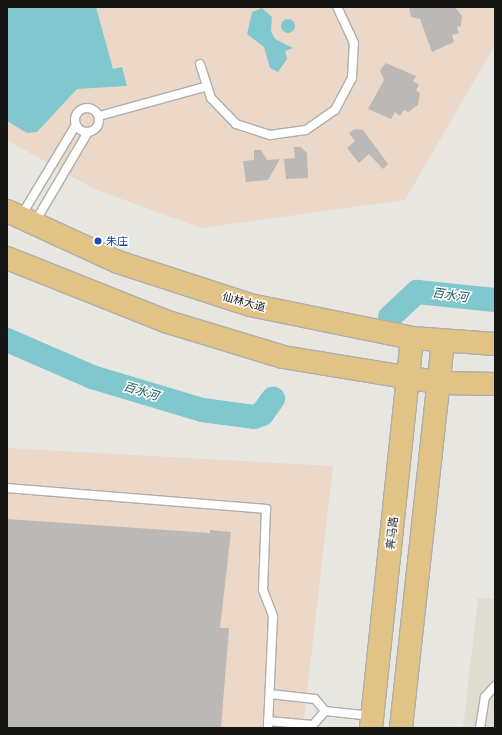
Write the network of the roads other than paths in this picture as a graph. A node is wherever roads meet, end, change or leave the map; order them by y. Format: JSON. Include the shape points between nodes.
{"nodes":[{"id":1,"x":337,"y":7,"type":"edge"},
{"id":2,"x":200,"y":64,"type":"dead end"},
{"id":3,"x":205,"y":87,"type":"junction"},
{"id":4,"x":99,"y":116,"type":"junction"},
{"id":5,"x":76,"y":125,"type":"junction"},
{"id":6,"x":88,"y":132,"type":"junction"},
{"id":7,"x":20,"y":218,"type":"edge"},
{"id":8,"x":7,"y":258,"type":"edge"},
{"id":9,"x":412,"y":338,"type":"junction"},
{"id":10,"x":443,"y":342,"type":"junction"},
{"id":11,"x":495,"y":344,"type":"edge"},
{"id":12,"x":408,"y":379,"type":"junction"},
{"id":13,"x":441,"y":383,"type":"junction"},
{"id":14,"x":495,"y":384,"type":"edge"},
{"id":15,"x":7,"y":488,"type":"edge"},
{"id":16,"x":495,"y":686,"type":"edge"},
{"id":17,"x":270,"y":694,"type":"junction"},
{"id":18,"x":325,"y":712,"type":"junction"},
{"id":19,"x":372,"y":722,"type":"edge"},
{"id":20,"x":268,"y":724,"type":"edge"},
{"id":21,"x":401,"y":728,"type":"edge"},
{"id":22,"x":480,"y":728,"type":"edge"}],
"edges":[{"from":1,"to":3,"type":"lane","via":[[351,31],[354,67],[342,100],[316,125],[282,135],[258,133],[226,116]]},
{"from":2,"to":3,"type":"lane"},
{"from":3,"to":4,"type":"lane"},
{"from":4,"to":5,"type":"lane","via":[[91,108],[82,109],[76,116]]},
{"from":4,"to":6,"type":"lane","via":[[96,128]]},
{"from":5,"to":6,"type":"lane"},
{"from":5,"to":7,"type":"lane"},
{"from":6,"to":7,"type":"lane"},
{"from":7,"to":9,"type":"main road","name":"仙林大道","via":[[167,281],[250,305]]},
{"from":8,"to":12,"type":"main road","via":[[85,291],[229,342],[283,357]]},
{"from":9,"to":10,"type":"main road","name":"仙林大道"},
{"from":9,"to":12,"type":"main road","name":"奔马路"},
{"from":10,"to":11,"type":"main road","name":"仙林大道"},
{"from":10,"to":13,"type":"main road"},
{"from":12,"to":13,"type":"main road"},
{"from":12,"to":19,"type":"main road","name":"奔马路"},
{"from":13,"to":14,"type":"main road"},
{"from":13,"to":21,"type":"main road"},
{"from":15,"to":17,"type":"lane","via":[[266,509],[263,590],[273,616]]},
{"from":16,"to":22,"type":"lane","via":[[485,697]]},
{"from":17,"to":18,"type":"lane","via":[[314,699]]},
{"from":17,"to":20,"type":"lane"},
{"from":18,"to":19,"type":"lane"},
{"from":18,"to":20,"type":"lane","via":[[313,725]]}]}
